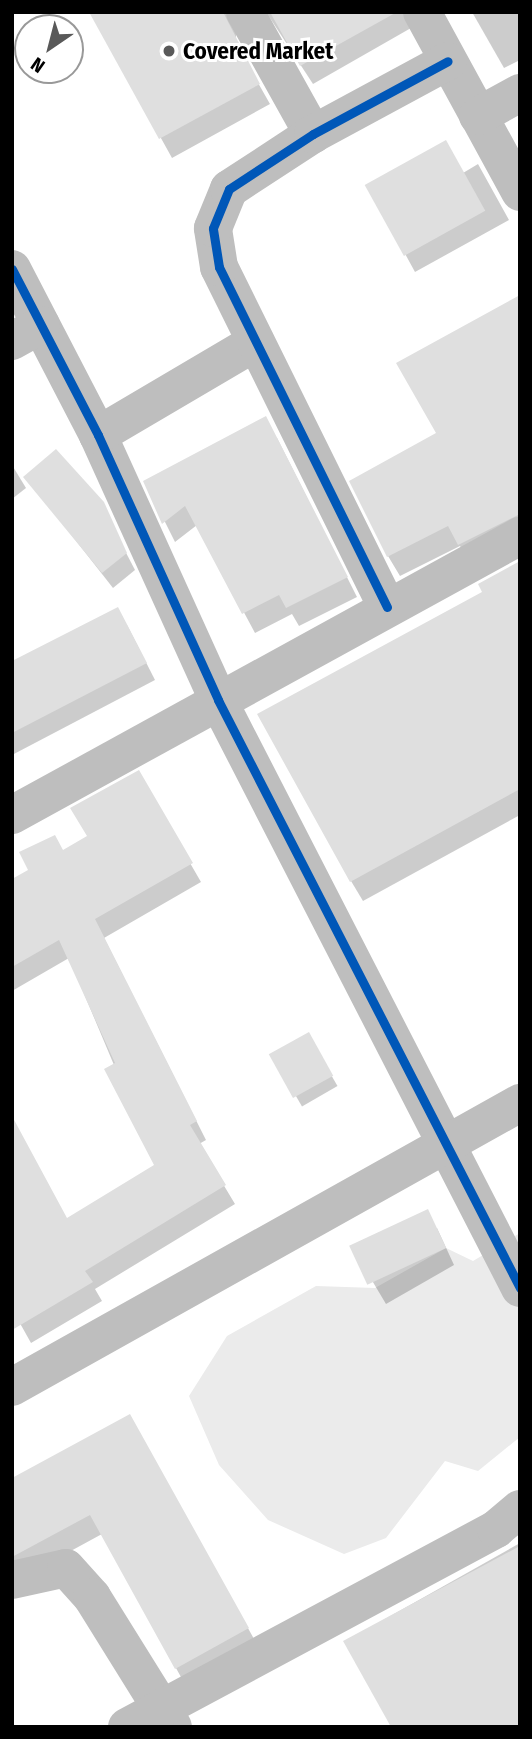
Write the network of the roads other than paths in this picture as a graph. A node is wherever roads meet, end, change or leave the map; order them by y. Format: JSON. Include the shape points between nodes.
{"nodes":[{"id":1,"x":244,"y":12,"type":"edge"},
{"id":2,"x":422,"y":12,"type":"edge"},
{"id":3,"x":448,"y":61,"type":"junction"},
{"id":4,"x":520,"y":93,"type":"edge"},
{"id":5,"x":478,"y":116,"type":"junction"},
{"id":6,"x":313,"y":134,"type":"junction"},
{"id":7,"x":520,"y":192,"type":"edge"},
{"id":8,"x":12,"y":269,"type":"edge"},
{"id":9,"x":27,"y":333,"type":"edge"},
{"id":10,"x":256,"y":342,"type":"junction"},
{"id":11,"x":98,"y":435,"type":"junction"},
{"id":12,"x":520,"y":536,"type":"edge"},
{"id":13,"x":387,"y":607,"type":"junction"},
{"id":14,"x":218,"y":700,"type":"junction"},
{"id":15,"x":12,"y":815,"type":"edge"},
{"id":16,"x":520,"y":1103,"type":"edge"},
{"id":17,"x":445,"y":1144,"type":"junction"},
{"id":18,"x":520,"y":1288,"type":"edge"},
{"id":19,"x":14,"y":1382,"type":"edge"},
{"id":20,"x":520,"y":1509,"type":"edge"},
{"id":21,"x":12,"y":1580,"type":"edge"},
{"id":22,"x":168,"y":1718,"type":"edge"},
{"id":23,"x":127,"y":1727,"type":"edge"}],
"edges":[{"from":1,"to":6,"type":"street"},
{"from":2,"to":3,"type":"street"},
{"from":3,"to":5,"type":"street"},
{"from":3,"to":6,"type":"street"},
{"from":4,"to":5,"type":"street"},
{"from":5,"to":7,"type":"street"},
{"from":6,"to":10,"type":"street","via":[[229,189],[213,228],[219,267]]},
{"from":8,"to":9,"type":"street"},
{"from":9,"to":11,"type":"street"},
{"from":10,"to":11,"type":"street"},
{"from":10,"to":13,"type":"street"},
{"from":11,"to":14,"type":"street"},
{"from":12,"to":13,"type":"street"},
{"from":13,"to":14,"type":"street"},
{"from":14,"to":15,"type":"street"},
{"from":14,"to":17,"type":"street"},
{"from":16,"to":17,"type":"street"},
{"from":17,"to":18,"type":"street"},
{"from":17,"to":19,"type":"street"},
{"from":20,"to":22,"type":"street","via":[[496,1529]]},
{"from":21,"to":22,"type":"street","via":[[27,1572],[66,1569],[92,1597]]},
{"from":22,"to":23,"type":"street"}]}
